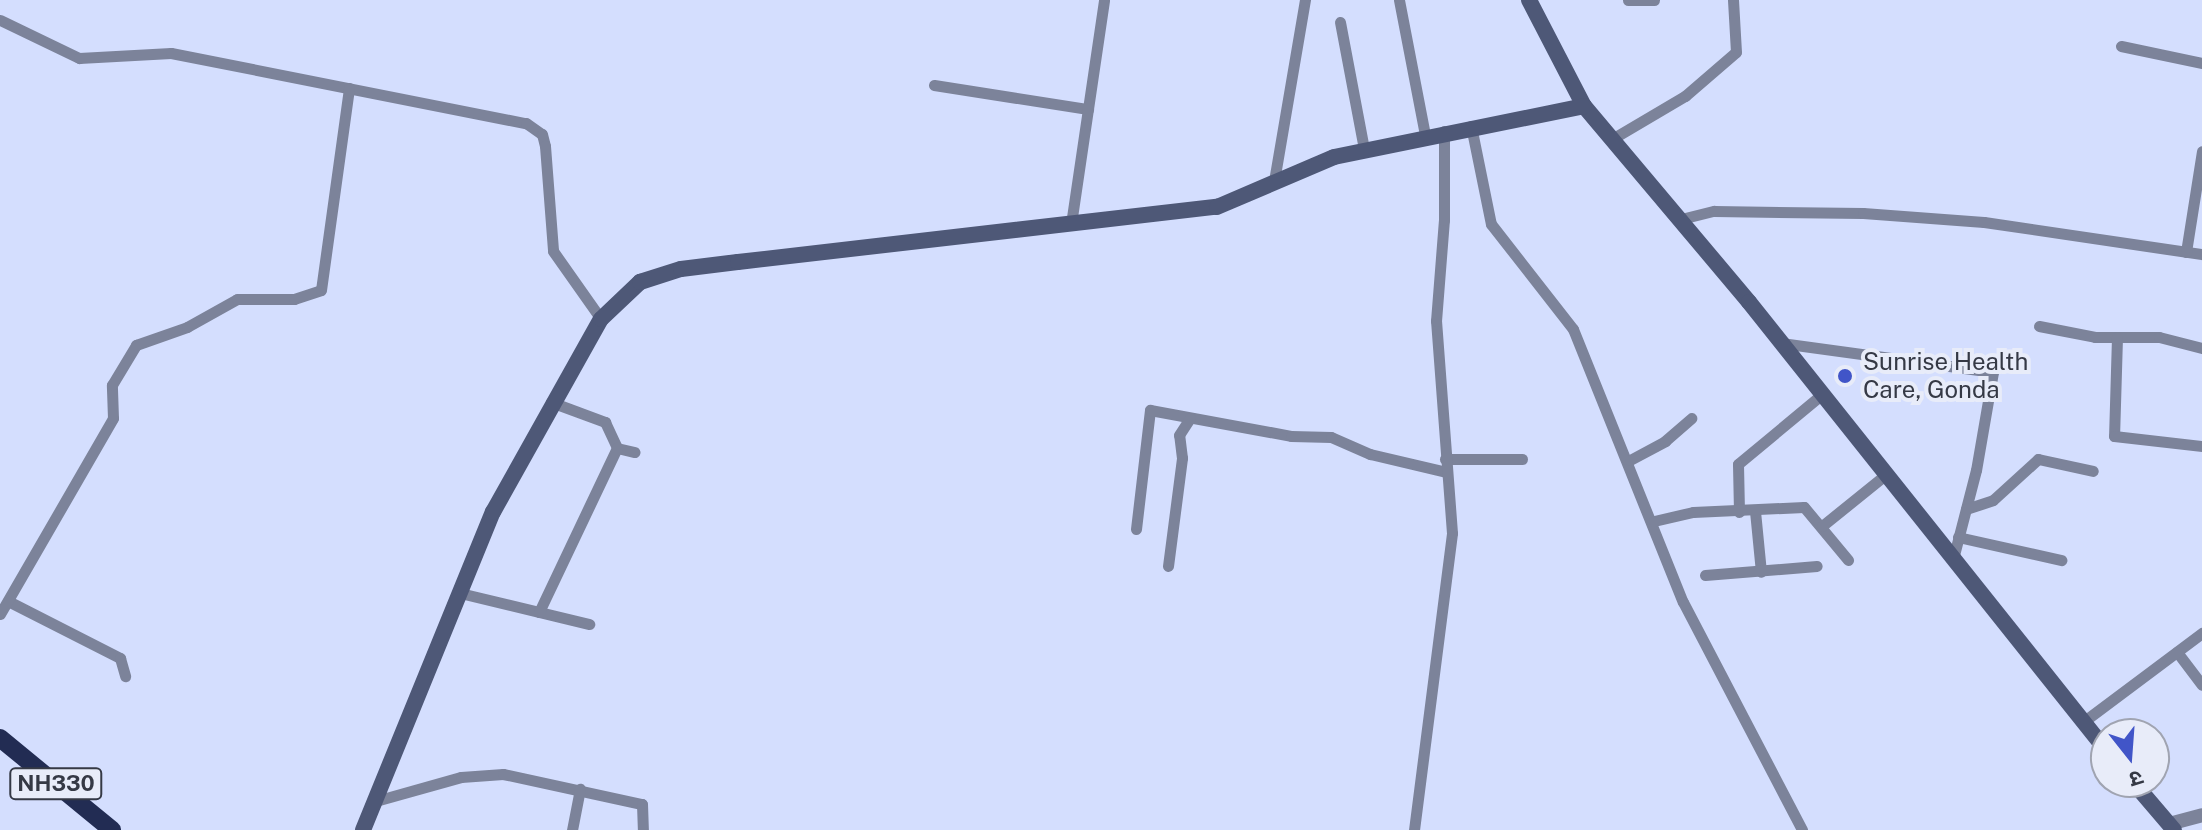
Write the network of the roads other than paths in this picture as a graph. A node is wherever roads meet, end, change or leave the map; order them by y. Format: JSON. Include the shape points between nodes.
{"nodes":[{"id":1,"x":1104,"y":0,"type":"edge"},
{"id":2,"x":1305,"y":0,"type":"edge"},
{"id":3,"x":1399,"y":0,"type":"edge"},
{"id":4,"x":1529,"y":0,"type":"edge"},
{"id":5,"x":1628,"y":0,"type":"edge"},
{"id":6,"x":1654,"y":0,"type":"edge"},
{"id":7,"x":1733,"y":0,"type":"edge"},
{"id":8,"x":0,"y":20,"type":"edge"},
{"id":9,"x":1340,"y":22,"type":"dead end"},
{"id":10,"x":2121,"y":46,"type":"dead end"},
{"id":11,"x":2202,"y":63,"type":"edge"},
{"id":12,"x":934,"y":85,"type":"dead end"},
{"id":13,"x":349,"y":88,"type":"junction"},
{"id":14,"x":1584,"y":106,"type":"junction"},
{"id":15,"x":1088,"y":109,"type":"junction"},
{"id":16,"x":1471,"y":126,"type":"junction"},
{"id":17,"x":1444,"y":131,"type":"junction"},
{"id":18,"x":1425,"y":135,"type":"junction"},
{"id":19,"x":1612,"y":139,"type":"junction"},
{"id":20,"x":1364,"y":149,"type":"junction"},
{"id":21,"x":2202,"y":151,"type":"edge"},
{"id":22,"x":1274,"y":181,"type":"junction"},
{"id":23,"x":1681,"y":219,"type":"junction"},
{"id":24,"x":1071,"y":224,"type":"junction"},
{"id":25,"x":2186,"y":252,"type":"junction"},
{"id":26,"x":2202,"y":254,"type":"edge"},
{"id":27,"x":601,"y":319,"type":"junction"},
{"id":28,"x":2039,"y":326,"type":"dead end"},
{"id":29,"x":2117,"y":337,"type":"junction"},
{"id":30,"x":1781,"y":343,"type":"junction"},
{"id":31,"x":2202,"y":348,"type":"edge"},
{"id":32,"x":1821,"y":395,"type":"junction"},
{"id":33,"x":551,"y":402,"type":"junction"},
{"id":34,"x":1190,"y":418,"type":"junction"},
{"id":35,"x":1691,"y":418,"type":"dead end"},
{"id":36,"x":2202,"y":446,"type":"edge"},
{"id":37,"x":617,"y":448,"type":"junction"},
{"id":38,"x":635,"y":452,"type":"dead end"},
{"id":39,"x":1445,"y":459,"type":"junction"},
{"id":40,"x":1522,"y":459,"type":"dead end"},
{"id":41,"x":1630,"y":460,"type":"junction"},
{"id":42,"x":2093,"y":471,"type":"dead end"},
{"id":43,"x":1447,"y":472,"type":"junction"},
{"id":44,"x":1884,"y":476,"type":"junction"},
{"id":45,"x":1966,"y":509,"type":"junction"},
{"id":46,"x":1755,"y":511,"type":"junction"},
{"id":47,"x":1739,"y":512,"type":"junction"},
{"id":48,"x":1654,"y":521,"type":"junction"},
{"id":49,"x":1822,"y":526,"type":"junction"},
{"id":50,"x":1136,"y":529,"type":"dead end"},
{"id":51,"x":1958,"y":537,"type":"junction"},
{"id":52,"x":1848,"y":560,"type":"dead end"},
{"id":53,"x":1952,"y":560,"type":"junction"},
{"id":54,"x":2061,"y":560,"type":"dead end"},
{"id":55,"x":1168,"y":566,"type":"dead end"},
{"id":56,"x":1817,"y":566,"type":"dead end"},
{"id":57,"x":1761,"y":572,"type":"junction"},
{"id":58,"x":1705,"y":575,"type":"dead end"},
{"id":59,"x":0,"y":587,"type":"edge"},
{"id":60,"x":460,"y":593,"type":"junction"},
{"id":61,"x":10,"y":597,"type":"junction"},
{"id":62,"x":539,"y":612,"type":"junction"},
{"id":63,"x":0,"y":614,"type":"edge"},
{"id":64,"x":589,"y":624,"type":"dead end"},
{"id":65,"x":2202,"y":633,"type":"edge"},
{"id":66,"x":2177,"y":652,"type":"junction"},
{"id":67,"x":125,"y":676,"type":"dead end"},
{"id":68,"x":2202,"y":685,"type":"edge"},
{"id":69,"x":2083,"y":722,"type":"junction"},
{"id":70,"x":2090,"y":731,"type":"edge"},
{"id":71,"x":0,"y":738,"type":"edge"},
{"id":72,"x":580,"y":789,"type":"junction"},
{"id":73,"x":2147,"y":798,"type":"edge"},
{"id":74,"x":372,"y":802,"type":"junction"},
{"id":75,"x":2202,"y":815,"type":"edge"},
{"id":76,"x":2172,"y":827,"type":"edge"},
{"id":77,"x":112,"y":830,"type":"edge"},
{"id":78,"x":363,"y":830,"type":"edge"},
{"id":79,"x":572,"y":830,"type":"edge"},
{"id":80,"x":643,"y":830,"type":"edge"},
{"id":81,"x":1414,"y":830,"type":"edge"},
{"id":82,"x":1802,"y":830,"type":"edge"}],
"edges":[{"from":1,"to":15,"type":"street"},
{"from":2,"to":22,"type":"street"},
{"from":3,"to":18,"type":"street"},
{"from":4,"to":14,"type":"main road"},
{"from":5,"to":6,"type":"street"},
{"from":7,"to":19,"type":"street","via":[[1736,52],[1685,96]]},
{"from":8,"to":13,"type":"street","via":[[79,58],[171,53]]},
{"from":9,"to":20,"type":"street"},
{"from":10,"to":11,"type":"street"},
{"from":12,"to":15,"type":"street"},
{"from":13,"to":27,"type":"street","via":[[526,123],[542,134],[553,251]]},
{"from":13,"to":61,"type":"street","via":[[321,290],[294,299],[237,299],[187,327],[136,345],[112,385],[113,418]]},
{"from":14,"to":16,"type":"main road"},
{"from":14,"to":19,"type":"main road"},
{"from":15,"to":24,"type":"street"},
{"from":16,"to":17,"type":"main road"},
{"from":16,"to":41,"type":"street","via":[[1491,224],[1569,320]]},
{"from":17,"to":18,"type":"main road"},
{"from":17,"to":39,"type":"street","via":[[1436,321]]},
{"from":18,"to":20,"type":"main road"},
{"from":19,"to":23,"type":"main road"},
{"from":20,"to":22,"type":"main road"},
{"from":21,"to":25,"type":"street"},
{"from":22,"to":24,"type":"main road","via":[[1217,207]]},
{"from":23,"to":25,"type":"street","via":[[1714,211],[1863,213],[1984,222]]},
{"from":23,"to":30,"type":"main road"},
{"from":24,"to":27,"type":"main road","via":[[681,269],[640,282]]},
{"from":25,"to":26,"type":"street"},
{"from":27,"to":33,"type":"main road"},
{"from":28,"to":29,"type":"street"},
{"from":29,"to":31,"type":"street","via":[[2159,337]]},
{"from":29,"to":36,"type":"street","via":[[2114,436]]},
{"from":30,"to":32,"type":"main road"},
{"from":30,"to":45,"type":"street","via":[[1990,370],[1994,375]]},
{"from":32,"to":44,"type":"main road"},
{"from":32,"to":47,"type":"street","via":[[1738,464]]},
{"from":33,"to":37,"type":"street","via":[[605,422]]},
{"from":33,"to":60,"type":"main road","via":[[493,512]]},
{"from":34,"to":43,"type":"street","via":[[1291,436],[1338,438],[1370,454]]},
{"from":34,"to":50,"type":"street","via":[[1148,412]]},
{"from":34,"to":55,"type":"street","via":[[1179,435],[1182,458]]},
{"from":35,"to":41,"type":"street","via":[[1665,441]]},
{"from":37,"to":38,"type":"street"},
{"from":37,"to":62,"type":"street"},
{"from":39,"to":40,"type":"street"},
{"from":39,"to":43,"type":"street"},
{"from":41,"to":48,"type":"street"},
{"from":42,"to":45,"type":"street","via":[[2038,459],[1993,500]]},
{"from":43,"to":81,"type":"street","via":[[1452,533]]},
{"from":44,"to":49,"type":"street"},
{"from":44,"to":53,"type":"main road"},
{"from":45,"to":51,"type":"street"},
{"from":46,"to":47,"type":"street"},
{"from":46,"to":49,"type":"street","via":[[1804,507]]},
{"from":46,"to":57,"type":"street"},
{"from":47,"to":48,"type":"street","via":[[1693,512]]},
{"from":48,"to":82,"type":"street","via":[[1683,602]]},
{"from":49,"to":52,"type":"street"},
{"from":51,"to":53,"type":"street"},
{"from":51,"to":54,"type":"street"},
{"from":53,"to":69,"type":"main road"},
{"from":56,"to":57,"type":"street"},
{"from":57,"to":58,"type":"street"},
{"from":59,"to":61,"type":"street"},
{"from":60,"to":62,"type":"street"},
{"from":60,"to":74,"type":"main road"},
{"from":61,"to":63,"type":"street"},
{"from":61,"to":67,"type":"street","via":[[120,658]]},
{"from":62,"to":64,"type":"street"},
{"from":65,"to":66,"type":"street"},
{"from":66,"to":68,"type":"street"},
{"from":66,"to":69,"type":"street"},
{"from":69,"to":70,"type":"main road"},
{"from":71,"to":77,"type":"highway","number":"NH330"},
{"from":72,"to":74,"type":"street","via":[[487,774]]},
{"from":72,"to":79,"type":"street"},
{"from":72,"to":80,"type":"street","via":[[642,804]]},
{"from":73,"to":76,"type":"main road"},
{"from":74,"to":78,"type":"main road"},
{"from":75,"to":76,"type":"street"}]}
